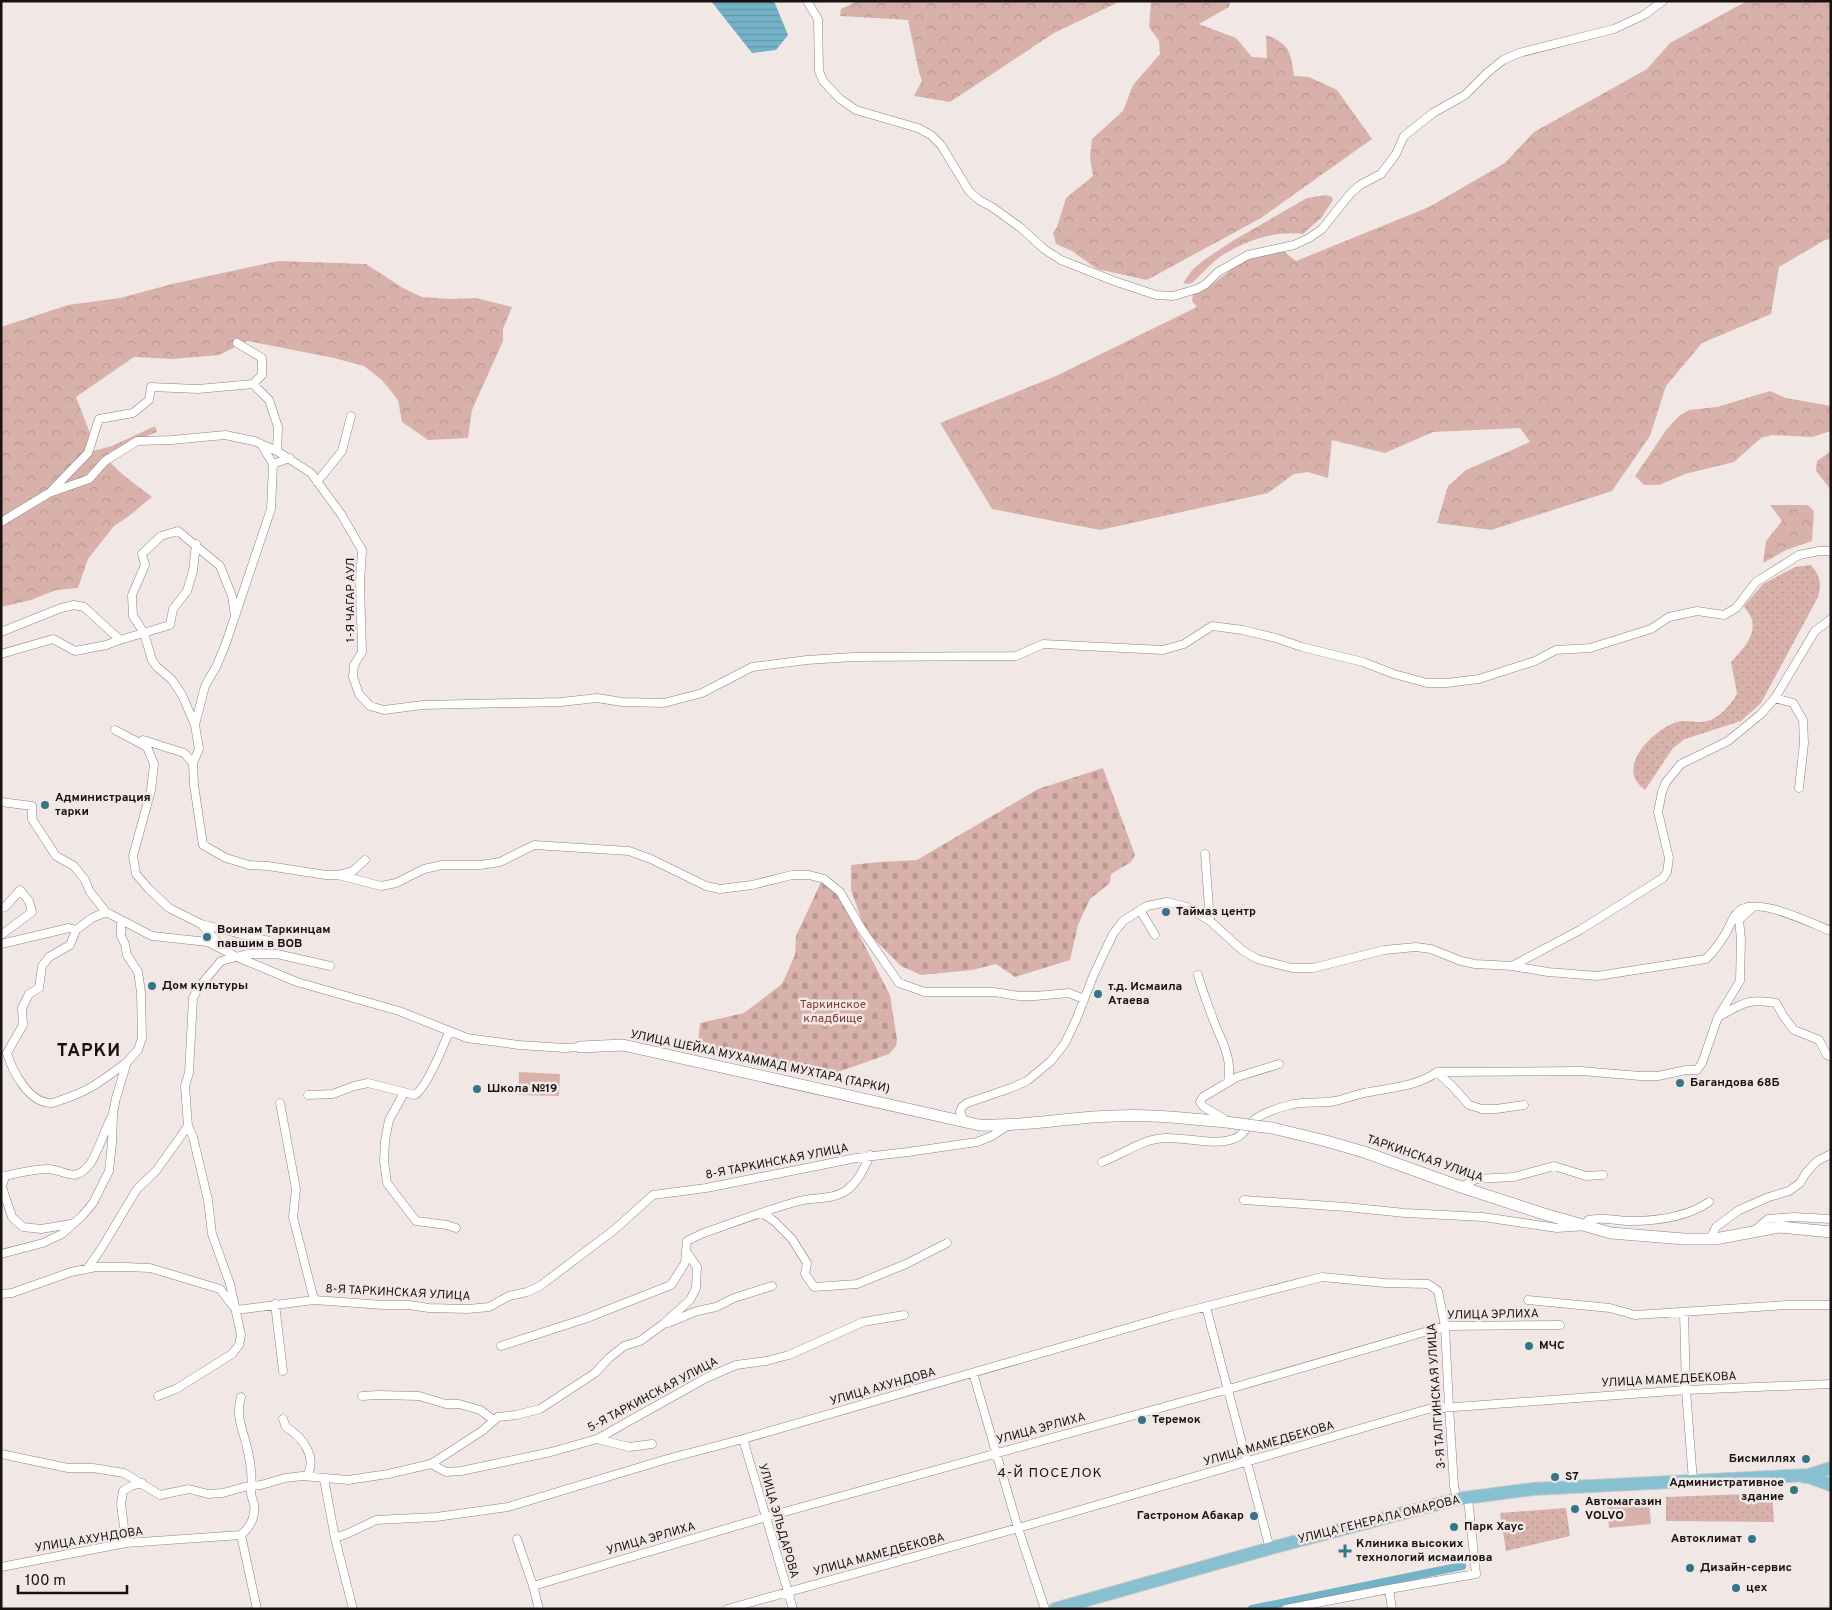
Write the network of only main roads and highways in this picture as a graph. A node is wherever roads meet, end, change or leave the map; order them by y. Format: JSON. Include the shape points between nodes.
{"nodes":[{"id":1,"x":1831,"y":1468,"type":"edge"},
{"id":2,"x":1693,"y":1481,"type":"junction"},
{"id":3,"x":1831,"y":1485,"type":"edge"},
{"id":4,"x":1462,"y":1499,"type":"junction"},
{"id":5,"x":1057,"y":1609,"type":"edge"}],
"edges":[{"from":1,"to":2,"type":"main road","name":"УЛИЦА ГЕНЕРАЛА ОМАРОВА","via":[[1809,1475]]},
{"from":2,"to":3,"type":"main road","name":"УЛИЦА ГЕНЕРАЛА ОМАРОВА","via":[[1809,1476]]},
{"from":2,"to":4,"type":"main road","name":"УЛИЦА ГЕНЕРАЛА ОМАРОВА","via":[[1533,1489]]},
{"from":4,"to":5,"type":"main road","name":"УЛИЦА ГЕНЕРАЛА ОМАРОВА"},
{"from":4,"to":5,"type":"main road","name":"УЛИЦА ГЕНЕРАЛА ОМАРОВА","via":[[1271,1548]]}]}
